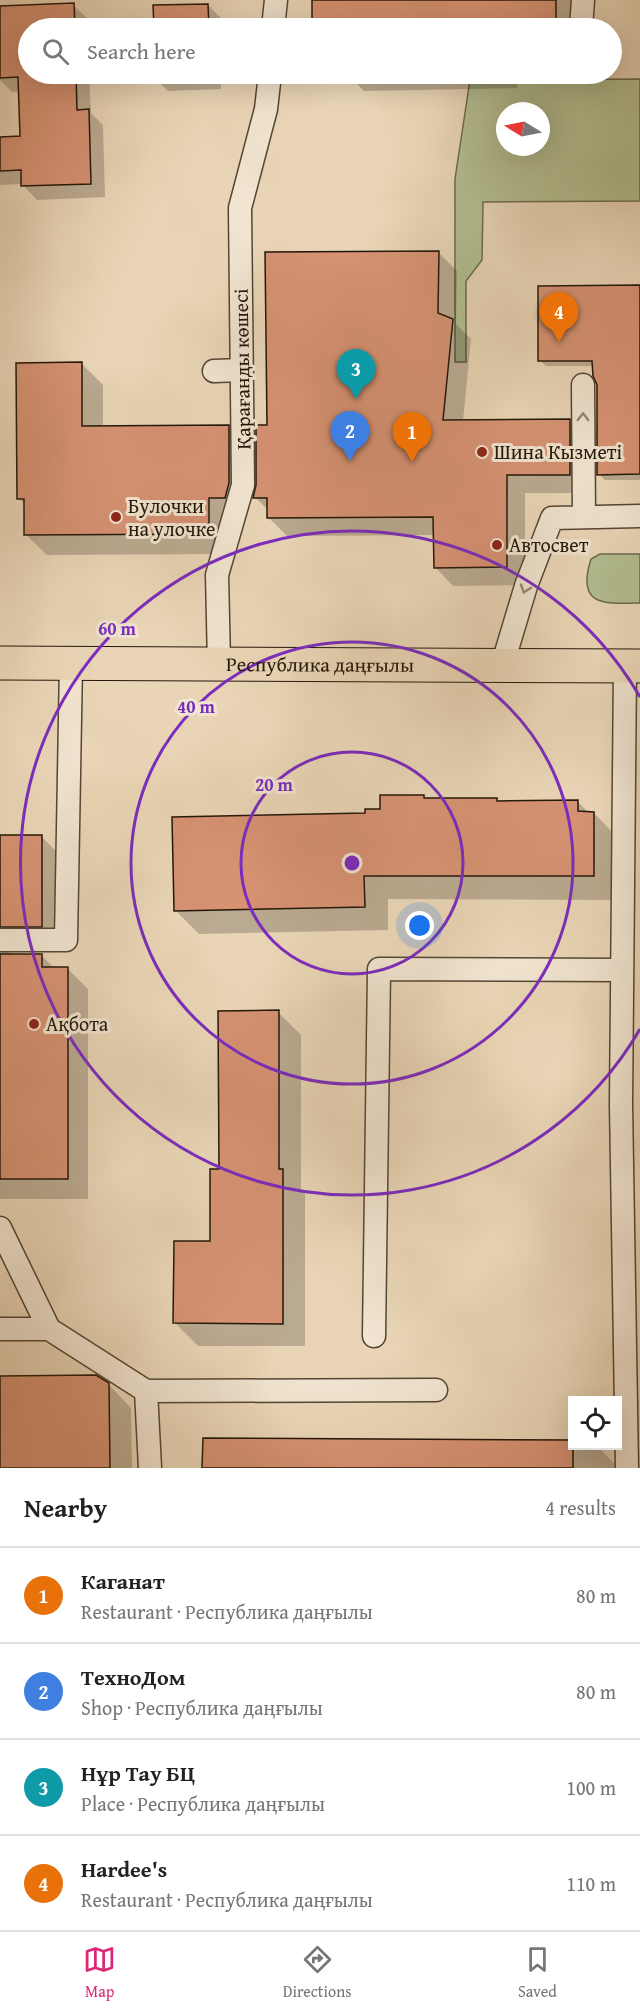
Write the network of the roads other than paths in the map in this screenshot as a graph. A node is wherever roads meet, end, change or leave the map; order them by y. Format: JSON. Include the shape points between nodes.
{"nodes":[{"id":1,"x":276,"y":0,"type":"edge"},
{"id":2,"x":583,"y":0,"type":"edge"},
{"id":3,"x":274,"y":18,"type":"edge"},
{"id":4,"x":582,"y":18,"type":"edge"},
{"id":5,"x":269,"y":84,"type":"edge"},
{"id":6,"x":242,"y":370,"type":"junction"},
{"id":7,"x":214,"y":371,"type":"dead end"},
{"id":8,"x":583,"y":386,"type":"dead end"},
{"id":9,"x":640,"y":516,"type":"edge"},
{"id":10,"x":584,"y":517,"type":"junction"},
{"id":11,"x":0,"y":663,"type":"edge"},
{"id":12,"x":71,"y":663,"type":"junction"},
{"id":13,"x":219,"y":664,"type":"junction"},
{"id":14,"x":502,"y":666,"type":"junction"},
{"id":15,"x":632,"y":667,"type":"edge"},
{"id":16,"x":0,"y":940,"type":"edge"},
{"id":17,"x":622,"y":970,"type":"junction"},
{"id":18,"x":0,"y":1228,"type":"edge"},
{"id":19,"x":0,"y":1329,"type":"edge"},
{"id":20,"x":49,"y":1329,"type":"junction"},
{"id":21,"x":374,"y":1336,"type":"dead end"},
{"id":22,"x":436,"y":1390,"type":"dead end"},
{"id":23,"x":146,"y":1391,"type":"junction"},
{"id":24,"x":150,"y":1468,"type":"edge"},
{"id":25,"x":627,"y":1468,"type":"edge"}],
"edges":[{"from":1,"to":3,"type":"lane"},
{"from":2,"to":4,"type":"lane"},
{"from":5,"to":6,"type":"lane","name":"Қарағанды көшесі","via":[[240,208]]},
{"from":6,"to":7,"type":"lane"},
{"from":6,"to":13,"type":"lane","name":"Қарағанды көшесі","via":[[243,485],[217,575]]},
{"from":10,"to":8,"type":"lane","one_way":true},
{"from":9,"to":10,"type":"lane"},
{"from":10,"to":14,"type":"lane","one_way":true,"via":[[552,518]]},
{"from":11,"to":12,"type":"main road","name":"Республика даңғылы"},
{"from":12,"to":13,"type":"main road","name":"Республика даңғылы"},
{"from":12,"to":16,"type":"lane","via":[[66,940]]},
{"from":13,"to":14,"type":"main road","name":"Республика даңғылы"},
{"from":14,"to":15,"type":"main road","name":"Республика даңғылы"},
{"from":15,"to":17,"type":"lane"},
{"from":17,"to":21,"type":"lane","via":[[379,969]]},
{"from":17,"to":25,"type":"lane"},
{"from":18,"to":20,"type":"lane"},
{"from":19,"to":20,"type":"lane"},
{"from":20,"to":23,"type":"lane"},
{"from":22,"to":23,"type":"lane"},
{"from":23,"to":24,"type":"lane"}]}
